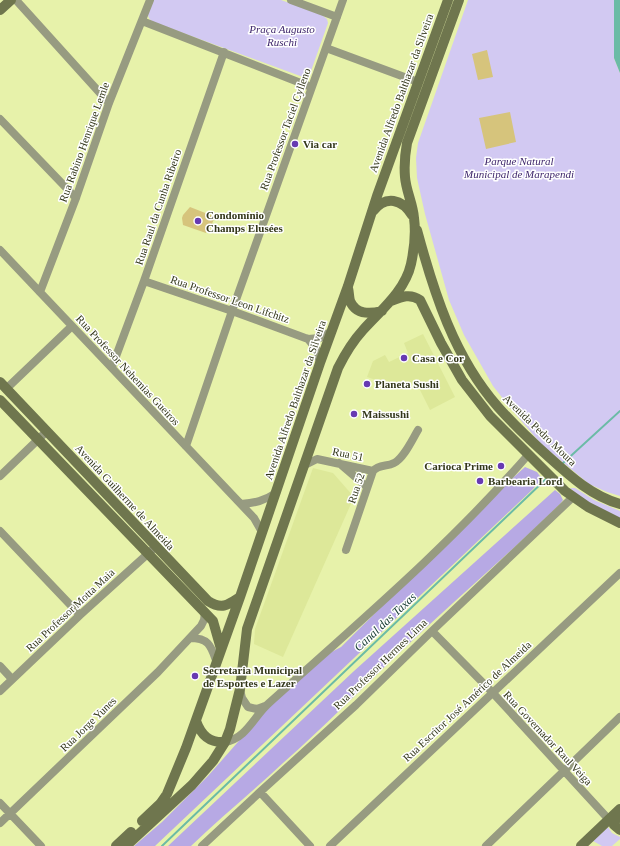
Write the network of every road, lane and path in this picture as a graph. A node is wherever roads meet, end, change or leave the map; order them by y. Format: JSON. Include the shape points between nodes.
{"nodes":[{"id":1,"x":11,"y":0,"type":"edge"},
{"id":2,"x":16,"y":0,"type":"edge"},
{"id":3,"x":150,"y":0,"type":"edge"},
{"id":4,"x":291,"y":0,"type":"edge"},
{"id":5,"x":343,"y":0,"type":"edge"},
{"id":6,"x":448,"y":0,"type":"edge"},
{"id":7,"x":459,"y":0,"type":"edge"},
{"id":8,"x":0,"y":10,"type":"edge"},
{"id":9,"x":337,"y":17,"type":"junction"},
{"id":10,"x":142,"y":21,"type":"junction"},
{"id":11,"x":326,"y":48,"type":"junction"},
{"id":12,"x":224,"y":52,"type":"junction"},
{"id":13,"x":418,"y":82,"type":"junction"},
{"id":14,"x":311,"y":87,"type":"junction"},
{"id":15,"x":109,"y":103,"type":"junction"},
{"id":16,"x":0,"y":119,"type":"edge"},
{"id":17,"x":76,"y":198,"type":"junction"},
{"id":18,"x":373,"y":212,"type":"junction"},
{"id":19,"x":414,"y":218,"type":"junction"},
{"id":20,"x":0,"y":250,"type":"edge"},
{"id":21,"x":144,"y":281,"type":"junction"},
{"id":22,"x":348,"y":286,"type":"junction"},
{"id":23,"x":40,"y":292,"type":"junction"},
{"id":24,"x":391,"y":300,"type":"junction"},
{"id":25,"x":232,"y":311,"type":"junction"},
{"id":26,"x":382,"y":311,"type":"junction"},
{"id":27,"x":72,"y":326,"type":"junction"},
{"id":28,"x":332,"y":331,"type":"junction"},
{"id":29,"x":308,"y":339,"type":"junction"},
{"id":30,"x":320,"y":363,"type":"junction"},
{"id":31,"x":112,"y":367,"type":"junction"},
{"id":32,"x":3,"y":385,"type":"edge"},
{"id":33,"x":0,"y":400,"type":"edge"},
{"id":34,"x":418,"y":430,"type":"dead end"},
{"id":35,"x":47,"y":431,"type":"junction"},
{"id":36,"x":38,"y":439,"type":"junction"},
{"id":37,"x":311,"y":445,"type":"junction"},
{"id":38,"x":186,"y":446,"type":"junction"},
{"id":39,"x":530,"y":456,"type":"junction"},
{"id":40,"x":317,"y":459,"type":"junction"},
{"id":41,"x":338,"y":463,"type":"junction"},
{"id":42,"x":305,"y":465,"type":"junction"},
{"id":43,"x":373,"y":471,"type":"junction"},
{"id":44,"x":0,"y":476,"type":"edge"},
{"id":45,"x":367,"y":487,"type":"junction"},
{"id":46,"x":276,"y":493,"type":"junction"},
{"id":47,"x":569,"y":494,"type":"junction"},
{"id":48,"x":241,"y":504,"type":"junction"},
{"id":49,"x":620,"y":504,"type":"edge"},
{"id":50,"x":620,"y":523,"type":"edge"},
{"id":51,"x":0,"y":531,"type":"edge"},
{"id":52,"x":262,"y":532,"type":"junction"},
{"id":53,"x":152,"y":550,"type":"junction"},
{"id":54,"x":346,"y":550,"type":"dead end"},
{"id":55,"x":620,"y":573,"type":"edge"},
{"id":56,"x":240,"y":597,"type":"junction"},
{"id":57,"x":205,"y":612,"type":"junction"},
{"id":58,"x":80,"y":615,"type":"junction"},
{"id":59,"x":432,"y":631,"type":"junction"},
{"id":60,"x":190,"y":638,"type":"junction"},
{"id":61,"x":221,"y":649,"type":"junction"},
{"id":62,"x":216,"y":663,"type":"junction"},
{"id":63,"x":0,"y":666,"type":"edge"},
{"id":64,"x":12,"y":679,"type":"junction"},
{"id":65,"x":240,"y":689,"type":"junction"},
{"id":66,"x":0,"y":691,"type":"edge"},
{"id":67,"x":492,"y":692,"type":"junction"},
{"id":68,"x":266,"y":705,"type":"junction"},
{"id":69,"x":620,"y":717,"type":"edge"},
{"id":70,"x":196,"y":721,"type":"junction"},
{"id":71,"x":225,"y":742,"type":"junction"},
{"id":72,"x":564,"y":771,"type":"junction"},
{"id":73,"x":260,"y":792,"type":"junction"},
{"id":74,"x":0,"y":803,"type":"edge"},
{"id":75,"x":620,"y":809,"type":"edge"},
{"id":76,"x":10,"y":814,"type":"junction"},
{"id":77,"x":620,"y":815,"type":"edge"},
{"id":78,"x":0,"y":824,"type":"edge"},
{"id":79,"x":614,"y":825,"type":"edge"},
{"id":80,"x":41,"y":846,"type":"edge"},
{"id":81,"x":116,"y":846,"type":"edge"},
{"id":82,"x":126,"y":846,"type":"edge"},
{"id":83,"x":202,"y":846,"type":"edge"},
{"id":84,"x":310,"y":846,"type":"edge"},
{"id":85,"x":330,"y":846,"type":"edge"},
{"id":86,"x":486,"y":846,"type":"edge"},
{"id":87,"x":581,"y":846,"type":"edge"},
{"id":88,"x":590,"y":846,"type":"edge"},
{"id":89,"x":593,"y":846,"type":"edge"}],
"edges":[{"from":1,"to":8,"type":"street"},
{"from":2,"to":15,"type":"street"},
{"from":3,"to":10,"type":"street","name":"Rua Rabino Henrique Lemle"},
{"from":4,"to":9,"type":"street"},
{"from":5,"to":9,"type":"street","name":"Rua Professor Taciel Cylleno"},
{"from":6,"to":13,"type":"street","name":"Avenida Alfredo Balthazar da Silveira"},
{"from":7,"to":19,"type":"street","name":"Avenida Alfredo Balthazar da Silveira","via":[[407,143],[405,178]]},
{"from":9,"to":11,"type":"street","name":"Rua Professor Taciel Cylleno"},
{"from":10,"to":12,"type":"street"},
{"from":10,"to":15,"type":"street","name":"Rua Rabino Henrique Lemle"},
{"from":11,"to":13,"type":"street"},
{"from":11,"to":14,"type":"street","name":"Rua Professor Taciel Cylleno"},
{"from":12,"to":14,"type":"street"},
{"from":12,"to":21,"type":"street","name":"Rua Raul da Cunha Ribeiro"},
{"from":13,"to":18,"type":"street","name":"Avenida Alfredo Balthazar da Silveira"},
{"from":14,"to":25,"type":"street","name":"Rua Professor Taciel Cylleno"},
{"from":15,"to":17,"type":"street","name":"Rua Rabino Henrique Lemle"},
{"from":16,"to":17,"type":"street"},
{"from":17,"to":23,"type":"street","name":"Rua Rabino Henrique Lemle"},
{"from":18,"to":19,"type":"street","via":[[383,202],[398,202],[404,205]]},
{"from":18,"to":22,"type":"street","name":"Avenida Alfredo Balthazar da Silveira"},
{"from":19,"to":24,"type":"street","name":"Avenida Alfredo Balthazar da Silveira","via":[[415,238],[411,265],[404,282]]},
{"from":19,"to":49,"type":"street","name":"Avenida Pedro Moura","via":[[442,311],[458,347],[477,379],[498,407],[574,480],[588,490]]},
{"from":20,"to":23,"type":"street","name":"Rua Professor Nehemias Gueiros"},
{"from":21,"to":25,"type":"street","name":"Rua Professor Leon Lifchitz"},
{"from":21,"to":31,"type":"street","name":"Rua Raul da Cunha Ribeiro"},
{"from":22,"to":26,"type":"street","via":[[350,302],[358,310],[373,314]]},
{"from":22,"to":28,"type":"street","name":"Avenida Alfredo Balthazar da Silveira"},
{"from":23,"to":27,"type":"street","name":"Rua Professor Nehemias Gueiros"},
{"from":24,"to":26,"type":"street","name":"Avenida Alfredo Balthazar da Silveira"},
{"from":24,"to":39,"type":"street","via":[[404,296],[420,300],[462,380],[486,411]]},
{"from":25,"to":29,"type":"street","name":"Rua Professor Leon Lifchitz"},
{"from":25,"to":38,"type":"street","name":"Rua Professor Taciel Cylleno"},
{"from":26,"to":37,"type":"street","name":"Avenida Alfredo Balthazar da Silveira","via":[[362,331],[343,357]]},
{"from":27,"to":31,"type":"street","name":"Rua Professor Nehemias Gueiros"},
{"from":27,"to":32,"type":"street"},
{"from":28,"to":29,"type":"street","via":[[320,338]]},
{"from":28,"to":30,"type":"street","name":"Avenida Alfredo Balthazar da Silveira"},
{"from":29,"to":30,"type":"street","via":[[316,350]]},
{"from":30,"to":46,"type":"street","name":"Avenida Alfredo Balthazar da Silveira"},
{"from":31,"to":38,"type":"street","name":"Rua Professor Nehemias Gueiros"},
{"from":32,"to":35,"type":"street","name":"Avenida Guilherme de Almeida"},
{"from":33,"to":36,"type":"street","name":"Avenida Guilherme de Almeida"},
{"from":34,"to":43,"type":"street","name":"Rua 52","via":[[409,447],[396,461],[377,467]]},
{"from":35,"to":36,"type":"street"},
{"from":35,"to":53,"type":"street","name":"Avenida Guilherme de Almeida"},
{"from":36,"to":44,"type":"street"},
{"from":36,"to":53,"type":"street","name":"Avenida Guilherme de Almeida"},
{"from":37,"to":40,"type":"street","name":"Rua 51"},
{"from":37,"to":42,"type":"street","name":"Avenida Alfredo Balthazar da Silveira"},
{"from":38,"to":48,"type":"street","name":"Rua Professor Nehemias Gueiros"},
{"from":39,"to":47,"type":"street"},
{"from":39,"to":68,"type":"street","via":[[440,546]]},
{"from":40,"to":41,"type":"street","name":"Rua 51"},
{"from":40,"to":42,"type":"street","name":"Rua 51"},
{"from":41,"to":43,"type":"street","name":"Rua 51"},
{"from":41,"to":45,"type":"street"},
{"from":42,"to":65,"type":"street","name":"Avenida Alfredo Balthazar da Silveira","via":[[247,629]]},
{"from":43,"to":45,"type":"street","name":"Rua 52"},
{"from":45,"to":54,"type":"street","name":"Rua 52"},
{"from":46,"to":48,"type":"street","via":[[266,500]]},
{"from":46,"to":52,"type":"street","name":"Avenida Alfredo Balthazar da Silveira"},
{"from":47,"to":50,"type":"street"},
{"from":47,"to":59,"type":"street","name":"Rua Professor Hermes Lima"},
{"from":48,"to":52,"type":"street","name":"Rua Professor Nehemias Gueiros","via":[[259,524]]},
{"from":51,"to":58,"type":"street"},
{"from":52,"to":56,"type":"street","name":"Avenida Alfredo Balthazar da Silveira"},
{"from":53,"to":56,"type":"street","name":"Avenida Guilherme de Almeida","via":[[213,604],[222,607]]},
{"from":53,"to":57,"type":"street","name":"Avenida Guilherme de Almeida"},
{"from":53,"to":58,"type":"street","name":"Rua Professor Motta Maia"},
{"from":55,"to":67,"type":"street","name":"Rua Escritor José Américo de Almeida"},
{"from":56,"to":61,"type":"street","name":"Avenida Alfredo Balthazar da Silveira"},
{"from":57,"to":60,"type":"street","name":"Rua Jorge Yunes","via":[[204,622]]},
{"from":57,"to":61,"type":"street","name":"Avenida Guilherme de Almeida","via":[[214,623]]},
{"from":58,"to":64,"type":"street","name":"Rua Professor Motta Maia"},
{"from":59,"to":67,"type":"street","name":"Rua Governador Raul Veiga"},
{"from":59,"to":73,"type":"street","name":"Rua Professor Hermes Lima","via":[[356,705]]},
{"from":60,"to":62,"type":"street","via":[[207,642]]},
{"from":60,"to":76,"type":"street","name":"Rua Jorge Yunes"},
{"from":61,"to":62,"type":"street","name":"Avenida Alfredo Balthazar da Silveira"},
{"from":62,"to":70,"type":"street","name":"Avenida Alfredo Balthazar da Silveira"},
{"from":63,"to":64,"type":"street"},
{"from":64,"to":66,"type":"street","name":"Rua Professor Motta Maia"},
{"from":65,"to":68,"type":"street","via":[[248,707],[257,709]]},
{"from":65,"to":71,"type":"street","name":"Avenida Alfredo Balthazar da Silveira"},
{"from":67,"to":72,"type":"street","name":"Rua Governador Raul Veiga"},
{"from":67,"to":85,"type":"street","name":"Rua Escritor José Américo de Almeida"},
{"from":68,"to":71,"type":"street","via":[[240,737]]},
{"from":69,"to":72,"type":"street"},
{"from":70,"to":71,"type":"street","via":[[202,733],[210,740]]},
{"from":70,"to":81,"type":"street","name":"Avenida Alfredo Balthazar da Silveira","via":[[170,789],[160,804]]},
{"from":71,"to":82,"type":"street","name":"Avenida Alfredo Balthazar da Silveira","via":[[217,756],[192,785]]},
{"from":72,"to":79,"type":"street","name":"Rua Governador Raul Veiga"},
{"from":72,"to":86,"type":"street"},
{"from":73,"to":83,"type":"street","name":"Rua Professor Hermes Lima"},
{"from":73,"to":84,"type":"street"},
{"from":74,"to":76,"type":"street"},
{"from":75,"to":79,"type":"street"},
{"from":76,"to":78,"type":"street","name":"Rua Jorge Yunes"},
{"from":76,"to":80,"type":"street"},
{"from":77,"to":79,"type":"street"},
{"from":79,"to":87,"type":"street"},
{"from":88,"to":89,"type":"street"}]}
